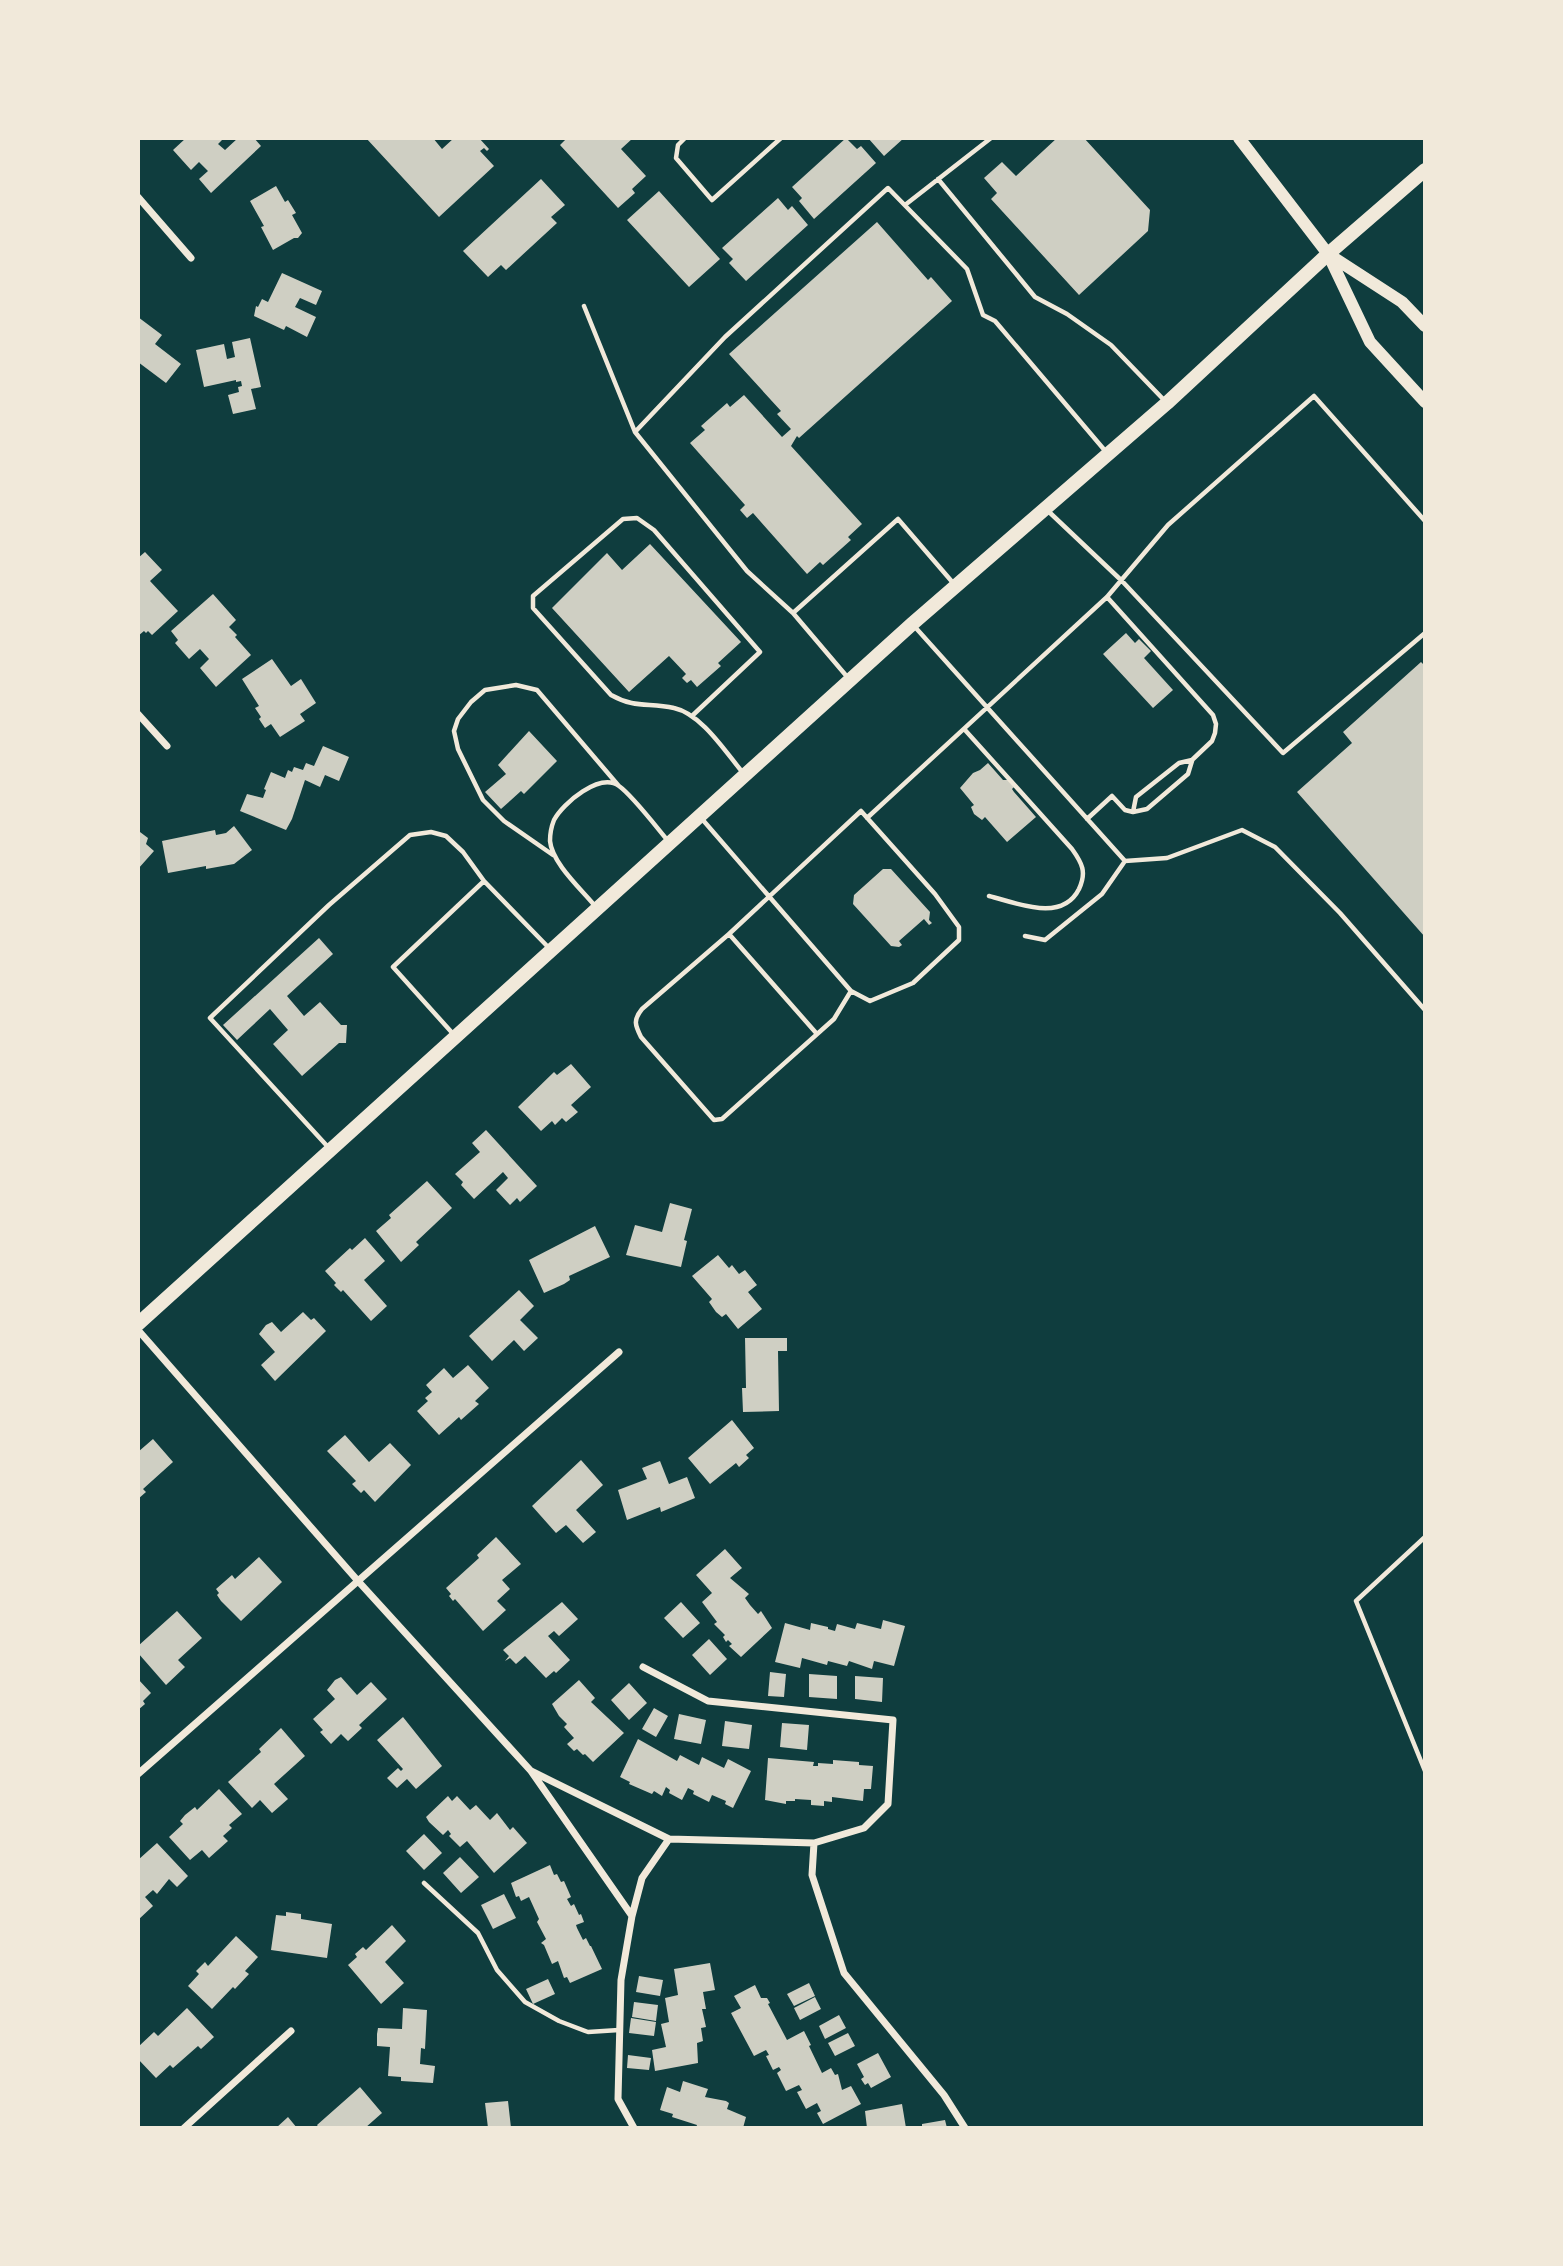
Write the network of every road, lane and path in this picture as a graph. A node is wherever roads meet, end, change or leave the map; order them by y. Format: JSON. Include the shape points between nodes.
{"nodes":[{"id":1,"x":685,"y":138,"type":"edge"},
{"id":2,"x":780,"y":138,"type":"edge"},
{"id":3,"x":991,"y":138,"type":"edge"},
{"id":4,"x":1239,"y":138,"type":"edge"},
{"id":5,"x":1425,"y":170,"type":"edge"},
{"id":6,"x":939,"y":179,"type":"junction"},
{"id":7,"x":138,"y":197,"type":"edge"},
{"id":8,"x":905,"y":205,"type":"junction"},
{"id":9,"x":1328,"y":254,"type":"junction"},
{"id":10,"x":191,"y":258,"type":"dead end"},
{"id":11,"x":584,"y":306,"type":"dead end"},
{"id":12,"x":1425,"y":326,"type":"edge"},
{"id":13,"x":1425,"y":402,"type":"edge"},
{"id":14,"x":1167,"y":403,"type":"junction"},
{"id":15,"x":635,"y":432,"type":"junction"},
{"id":16,"x":1108,"y":454,"type":"junction"},
{"id":17,"x":1046,"y":508,"type":"junction"},
{"id":18,"x":1425,"y":521,"type":"edge"},
{"id":19,"x":1122,"y":581,"type":"junction"},
{"id":20,"x":955,"y":586,"type":"junction"},
{"id":21,"x":1107,"y":597,"type":"junction"},
{"id":22,"x":793,"y":612,"type":"junction"},
{"id":23,"x":912,"y":624,"type":"junction"},
{"id":24,"x":1425,"y":634,"type":"edge"},
{"id":25,"x":850,"y":680,"type":"junction"},
{"id":26,"x":988,"y":708,"type":"junction"},
{"id":27,"x":138,"y":714,"type":"edge"},
{"id":28,"x":694,"y":715,"type":"junction"},
{"id":29,"x":965,"y":730,"type":"junction"},
{"id":30,"x":167,"y":746,"type":"dead end"},
{"id":31,"x":1192,"y":760,"type":"junction"},
{"id":32,"x":745,"y":775,"type":"junction"},
{"id":33,"x":618,"y":785,"type":"junction"},
{"id":34,"x":1133,"y":812,"type":"junction"},
{"id":35,"x":699,"y":816,"type":"junction"},
{"id":36,"x":867,"y":818,"type":"junction"},
{"id":37,"x":1087,"y":819,"type":"junction"},
{"id":38,"x":670,"y":842,"type":"junction"},
{"id":39,"x":553,"y":855,"type":"junction"},
{"id":40,"x":1125,"y":861,"type":"junction"},
{"id":41,"x":484,"y":881,"type":"junction"},
{"id":42,"x":989,"y":896,"type":"dead end"},
{"id":43,"x":770,"y":897,"type":"junction"},
{"id":44,"x":597,"y":908,"type":"junction"},
{"id":45,"x":729,"y":934,"type":"junction"},
{"id":46,"x":1025,"y":936,"type":"dead end"},
{"id":47,"x":551,"y":950,"type":"junction"},
{"id":48,"x":851,"y":990,"type":"junction"},
{"id":49,"x":1425,"y":1010,"type":"edge"},
{"id":50,"x":817,"y":1034,"type":"junction"},
{"id":51,"x":456,"y":1037,"type":"junction"},
{"id":52,"x":331,"y":1150,"type":"junction"},
{"id":53,"x":138,"y":1324,"type":"edge"},
{"id":54,"x":138,"y":1330,"type":"edge"},
{"id":55,"x":619,"y":1353,"type":"dead end"},
{"id":56,"x":1425,"y":1537,"type":"edge"},
{"id":57,"x":358,"y":1581,"type":"junction"},
{"id":58,"x":643,"y":1667,"type":"dead end"},
{"id":59,"x":531,"y":1771,"type":"junction"},
{"id":60,"x":1425,"y":1771,"type":"edge"},
{"id":61,"x":138,"y":1774,"type":"edge"},
{"id":62,"x":668,"y":1839,"type":"junction"},
{"id":63,"x":814,"y":1843,"type":"junction"},
{"id":64,"x":424,"y":1883,"type":"dead end"},
{"id":65,"x":632,"y":1916,"type":"junction"},
{"id":66,"x":619,"y":2030,"type":"junction"},
{"id":67,"x":290,"y":2031,"type":"dead end"},
{"id":68,"x":184,"y":2128,"type":"edge"},
{"id":69,"x":634,"y":2128,"type":"edge"},
{"id":70,"x":965,"y":2128,"type":"edge"}],
"edges":[{"from":1,"to":2,"type":"lane","via":[[678,145],[676,158],[712,200]]},
{"from":3,"to":6,"type":"lane"},
{"from":4,"to":9,"type":"main road"},
{"from":5,"to":9,"type":"main road"},
{"from":6,"to":8,"type":"lane"},
{"from":6,"to":14,"type":"lane","via":[[1035,297],[1111,345]]},
{"from":7,"to":10,"type":"street"},
{"from":8,"to":15,"type":"lane","via":[[888,188],[725,337]]},
{"from":8,"to":16,"type":"lane","via":[[967,269],[983,315],[995,321]]},
{"from":9,"to":12,"type":"main road","via":[[1402,302]]},
{"from":9,"to":13,"type":"main road","via":[[1370,342]]},
{"from":9,"to":14,"type":"main road"},
{"from":11,"to":15,"type":"lane"},
{"from":14,"to":16,"type":"main road"},
{"from":15,"to":22,"type":"lane","via":[[747,571]]},
{"from":16,"to":17,"type":"main road"},
{"from":17,"to":19,"type":"lane"},
{"from":17,"to":20,"type":"main road"},
{"from":18,"to":19,"type":"lane","via":[[1314,396],[1168,525]]},
{"from":19,"to":21,"type":"lane"},
{"from":19,"to":24,"type":"lane","via":[[1283,753]]},
{"from":20,"to":22,"type":"lane","via":[[898,519]]},
{"from":20,"to":23,"type":"main road"},
{"from":21,"to":26,"type":"lane"},
{"from":21,"to":31,"type":"lane","via":[[1213,715],[1212,741]]},
{"from":22,"to":25,"type":"lane"},
{"from":23,"to":25,"type":"main road"},
{"from":23,"to":26,"type":"lane"},
{"from":25,"to":32,"type":"main road"},
{"from":26,"to":29,"type":"lane"},
{"from":26,"to":37,"type":"lane"},
{"from":27,"to":30,"type":"street"},
{"from":28,"to":28,"type":"lane","via":[[674,708],[627,704],[611,695],[533,608],[533,596],[623,519],[637,518],[654,530],[760,652]]},
{"from":28,"to":32,"type":"lane"},
{"from":29,"to":36,"type":"lane"},
{"from":29,"to":42,"type":"lane","via":[[1084,868],[1077,893],[1054,908],[1033,908]]},
{"from":31,"to":34,"type":"lane","via":[[1188,774],[1147,809]]},
{"from":31,"to":34,"type":"lane","via":[[1179,763],[1136,797]]},
{"from":32,"to":35,"type":"main road"},
{"from":33,"to":38,"type":"lane"},
{"from":33,"to":39,"type":"lane","via":[[605,781],[590,786],[565,806],[554,820]]},
{"from":33,"to":39,"type":"lane","via":[[537,690],[516,685],[485,690],[471,702],[454,730],[483,800],[504,821]]},
{"from":34,"to":37,"type":"lane","via":[[1112,796]]},
{"from":35,"to":38,"type":"main road"},
{"from":35,"to":43,"type":"lane"},
{"from":36,"to":43,"type":"lane","via":[[861,811]]},
{"from":36,"to":48,"type":"lane","via":[[935,894],[959,928],[959,940],[913,982],[870,1001]]},
{"from":37,"to":40,"type":"lane"},
{"from":38,"to":44,"type":"main road"},
{"from":39,"to":44,"type":"lane"},
{"from":40,"to":46,"type":"lane","via":[[1102,894],[1045,940]]},
{"from":40,"to":49,"type":"lane","via":[[1167,858],[1242,830],[1275,847]]},
{"from":41,"to":47,"type":"lane"},
{"from":41,"to":51,"type":"lane","via":[[393,967]]},
{"from":41,"to":52,"type":"lane","via":[[446,836],[431,832],[410,835],[210,1018]]},
{"from":43,"to":45,"type":"lane"},
{"from":43,"to":48,"type":"lane"},
{"from":44,"to":47,"type":"main road"},
{"from":45,"to":50,"type":"lane"},
{"from":45,"to":50,"type":"lane","via":[[642,1009],[635,1025],[713,1120],[722,1119]]},
{"from":47,"to":51,"type":"main road"},
{"from":48,"to":50,"type":"lane","via":[[834,1019]]},
{"from":51,"to":52,"type":"main road"},
{"from":52,"to":53,"type":"main road"},
{"from":54,"to":57,"type":"street"},
{"from":55,"to":57,"type":"street"},
{"from":56,"to":60,"type":"lane","via":[[1356,1601]]},
{"from":57,"to":59,"type":"street"},
{"from":57,"to":61,"type":"street"},
{"from":58,"to":63,"type":"street","via":[[708,1701],[892,1720],[888,1804],[864,1828]]},
{"from":59,"to":62,"type":"street"},
{"from":59,"to":65,"type":"street"},
{"from":62,"to":63,"type":"street"},
{"from":62,"to":65,"type":"street","via":[[642,1878]]},
{"from":63,"to":70,"type":"street","via":[[812,1875],[844,1973]]},
{"from":64,"to":66,"type":"lane","via":[[478,1934],[497,1970],[525,2002],[588,2032]]},
{"from":65,"to":66,"type":"street","via":[[621,1980]]},
{"from":66,"to":69,"type":"street","via":[[618,2099]]},
{"from":67,"to":68,"type":"street"}]}
